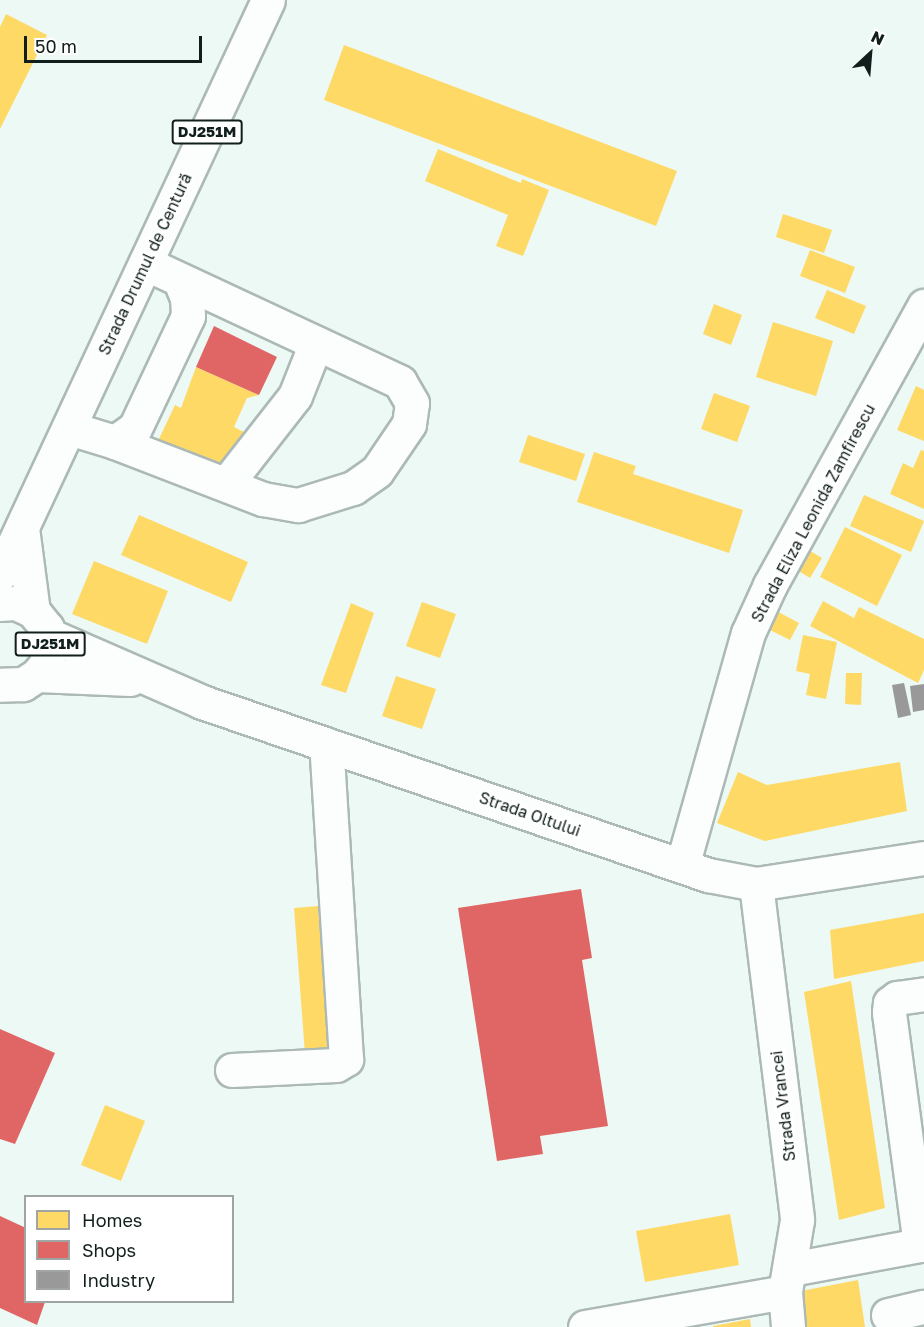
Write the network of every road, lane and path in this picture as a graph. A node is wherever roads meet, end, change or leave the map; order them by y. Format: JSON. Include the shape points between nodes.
{"nodes":[{"id":1,"x":268,"y":0,"type":"edge"},
{"id":2,"x":145,"y":263,"type":"junction"},
{"id":3,"x":180,"y":281,"type":"junction"},
{"id":4,"x":924,"y":306,"type":"edge"},
{"id":5,"x":316,"y":343,"type":"junction"},
{"id":6,"x":69,"y":428,"type":"junction"},
{"id":7,"x":115,"y":442,"type":"junction"},
{"id":8,"x":227,"y":483,"type":"junction"},
{"id":9,"x":22,"y":528,"type":"junction"},
{"id":10,"x":0,"y":574,"type":"edge"},
{"id":11,"x":0,"y":604,"type":"edge"},
{"id":12,"x":41,"y":623,"type":"junction"},
{"id":13,"x":37,"y":675,"type":"junction"},
{"id":14,"x":147,"y":680,"type":"junction"},
{"id":15,"x":2,"y":687,"type":"edge"},
{"id":16,"x":326,"y":745,"type":"junction"},
{"id":17,"x":924,"y":858,"type":"edge"},
{"id":18,"x":682,"y":866,"type":"junction"},
{"id":19,"x":756,"y":884,"type":"junction"},
{"id":20,"x":924,"y":994,"type":"edge"},
{"id":21,"x":232,"y":1070,"type":"dead end"},
{"id":22,"x":922,"y":1244,"type":"edge"},
{"id":23,"x":788,"y":1280,"type":"junction"},
{"id":24,"x":924,"y":1307,"type":"edge"},
{"id":25,"x":888,"y":1315,"type":"dead end"},
{"id":26,"x":585,"y":1327,"type":"edge"},
{"id":27,"x":788,"y":1327,"type":"edge"}],
"edges":[{"from":1,"to":2,"type":"main road","name":"Strada Drumul de Centură","number":"DJ251M"},
{"from":2,"to":3,"type":"main road"},
{"from":2,"to":6,"type":"main road","name":"Strada Drumul de Centură","number":"DJ251M"},
{"from":3,"to":5,"type":"main road"},
{"from":3,"to":7,"type":"main road","via":[[187,298],[188,316],[135,428]]},
{"from":4,"to":18,"type":"main road","name":"Strada Eliza Leonida Zamfirescu","via":[[770,585],[748,633]]},
{"from":5,"to":8,"type":"main road","via":[[295,396]]},
{"from":5,"to":8,"type":"main road","via":[[400,382],[412,403],[409,424],[395,450],[377,471],[353,488],[298,505],[263,499]]},
{"from":6,"to":7,"type":"main road"},
{"from":6,"to":9,"type":"main road","name":"Strada Drumul de Centură","number":"DJ251M"},
{"from":7,"to":8,"type":"main road"},
{"from":9,"to":10,"type":"main road","name":"Strada Drumul de Centură","number":"DJ251M"},
{"from":9,"to":12,"type":"main road","number":"DJ251M"},
{"from":11,"to":12,"type":"main road","number":"DJ251M","via":[[16,603]]},
{"from":12,"to":13,"type":"main road","number":"DJ251M","via":[[48,657]]},
{"from":12,"to":14,"type":"main road","name":"Strada Oltului"},
{"from":13,"to":14,"type":"main road","name":"Strada Oltului"},
{"from":13,"to":15,"type":"main road","number":"DJ251M","via":[[22,684]]},
{"from":14,"to":16,"type":"main road","name":"Strada Oltului"},
{"from":16,"to":18,"type":"main road","name":"Strada Oltului"},
{"from":16,"to":21,"type":"main road","via":[[346,1059],[336,1065]]},
{"from":17,"to":19,"type":"main road","name":"Strada Oltului"},
{"from":18,"to":19,"type":"main road","name":"Strada Oltului"},
{"from":19,"to":23,"type":"main road","name":"Strada Vrancei","via":[[797,1220]]},
{"from":20,"to":22,"type":"main road","via":[[897,998],[890,1004],[889,1012]]},
{"from":22,"to":23,"type":"main road"},
{"from":23,"to":26,"type":"main road"},
{"from":23,"to":27,"type":"main road","name":"Strada Vrancei"},
{"from":24,"to":25,"type":"main road"}]}
